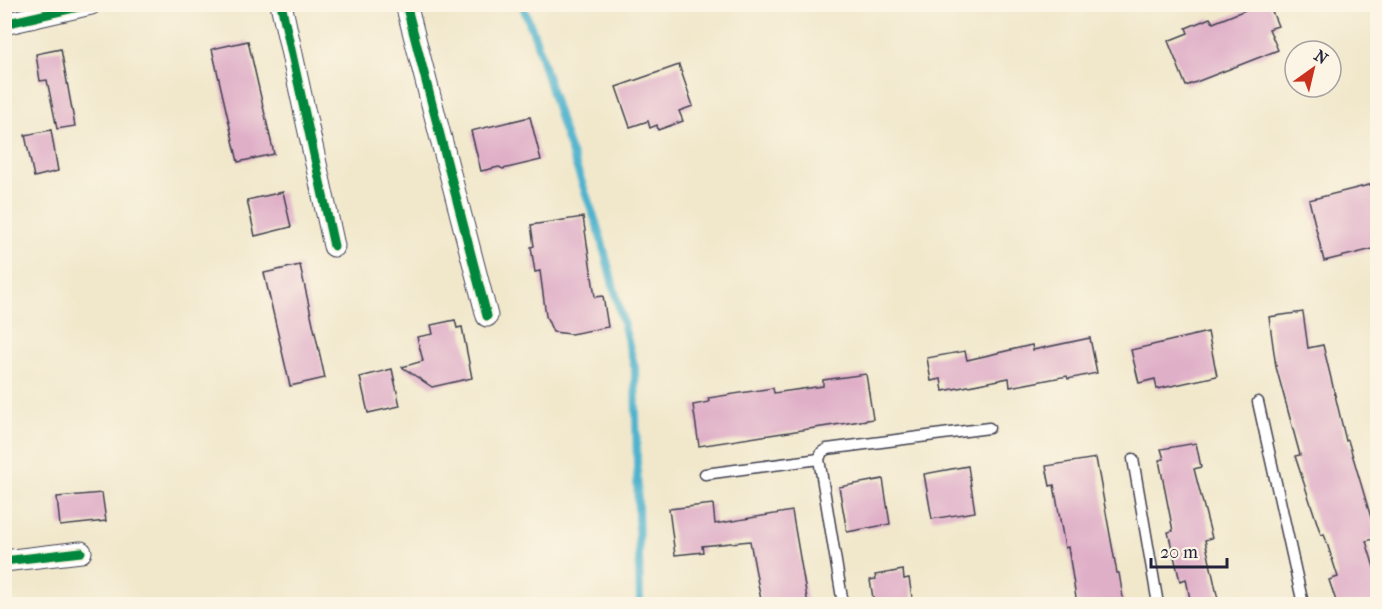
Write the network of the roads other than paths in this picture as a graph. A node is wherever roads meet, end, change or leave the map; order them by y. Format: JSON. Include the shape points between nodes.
{"nodes":[{"id":1,"x":91,"y":4,"type":"edge"},
{"id":2,"x":281,"y":4,"type":"edge"},
{"id":3,"x":406,"y":4,"type":"edge"},
{"id":4,"x":4,"y":24,"type":"edge"},
{"id":5,"x":334,"y":246,"type":"dead end"},
{"id":6,"x":487,"y":316,"type":"dead end"},
{"id":7,"x":1258,"y":402,"type":"dead end"},
{"id":8,"x":989,"y":428,"type":"dead end"},
{"id":9,"x":819,"y":459,"type":"junction"},
{"id":10,"x":1133,"y":459,"type":"dead end"},
{"id":11,"x":705,"y":474,"type":"dead end"},
{"id":12,"x":81,"y":552,"type":"dead end"},
{"id":13,"x":4,"y":561,"type":"edge"},
{"id":14,"x":843,"y":604,"type":"edge"},
{"id":15,"x":1158,"y":604,"type":"edge"},
{"id":16,"x":1303,"y":604,"type":"edge"}],
"edges":[{"from":1,"to":4,"type":"street"},
{"from":2,"to":5,"type":"street"},
{"from":3,"to":6,"type":"street"},
{"from":7,"to":16,"type":"lane"},
{"from":8,"to":9,"type":"lane","via":[[827,449]]},
{"from":9,"to":11,"type":"lane"},
{"from":9,"to":14,"type":"lane"},
{"from":10,"to":15,"type":"lane"},
{"from":12,"to":13,"type":"street"}]}
